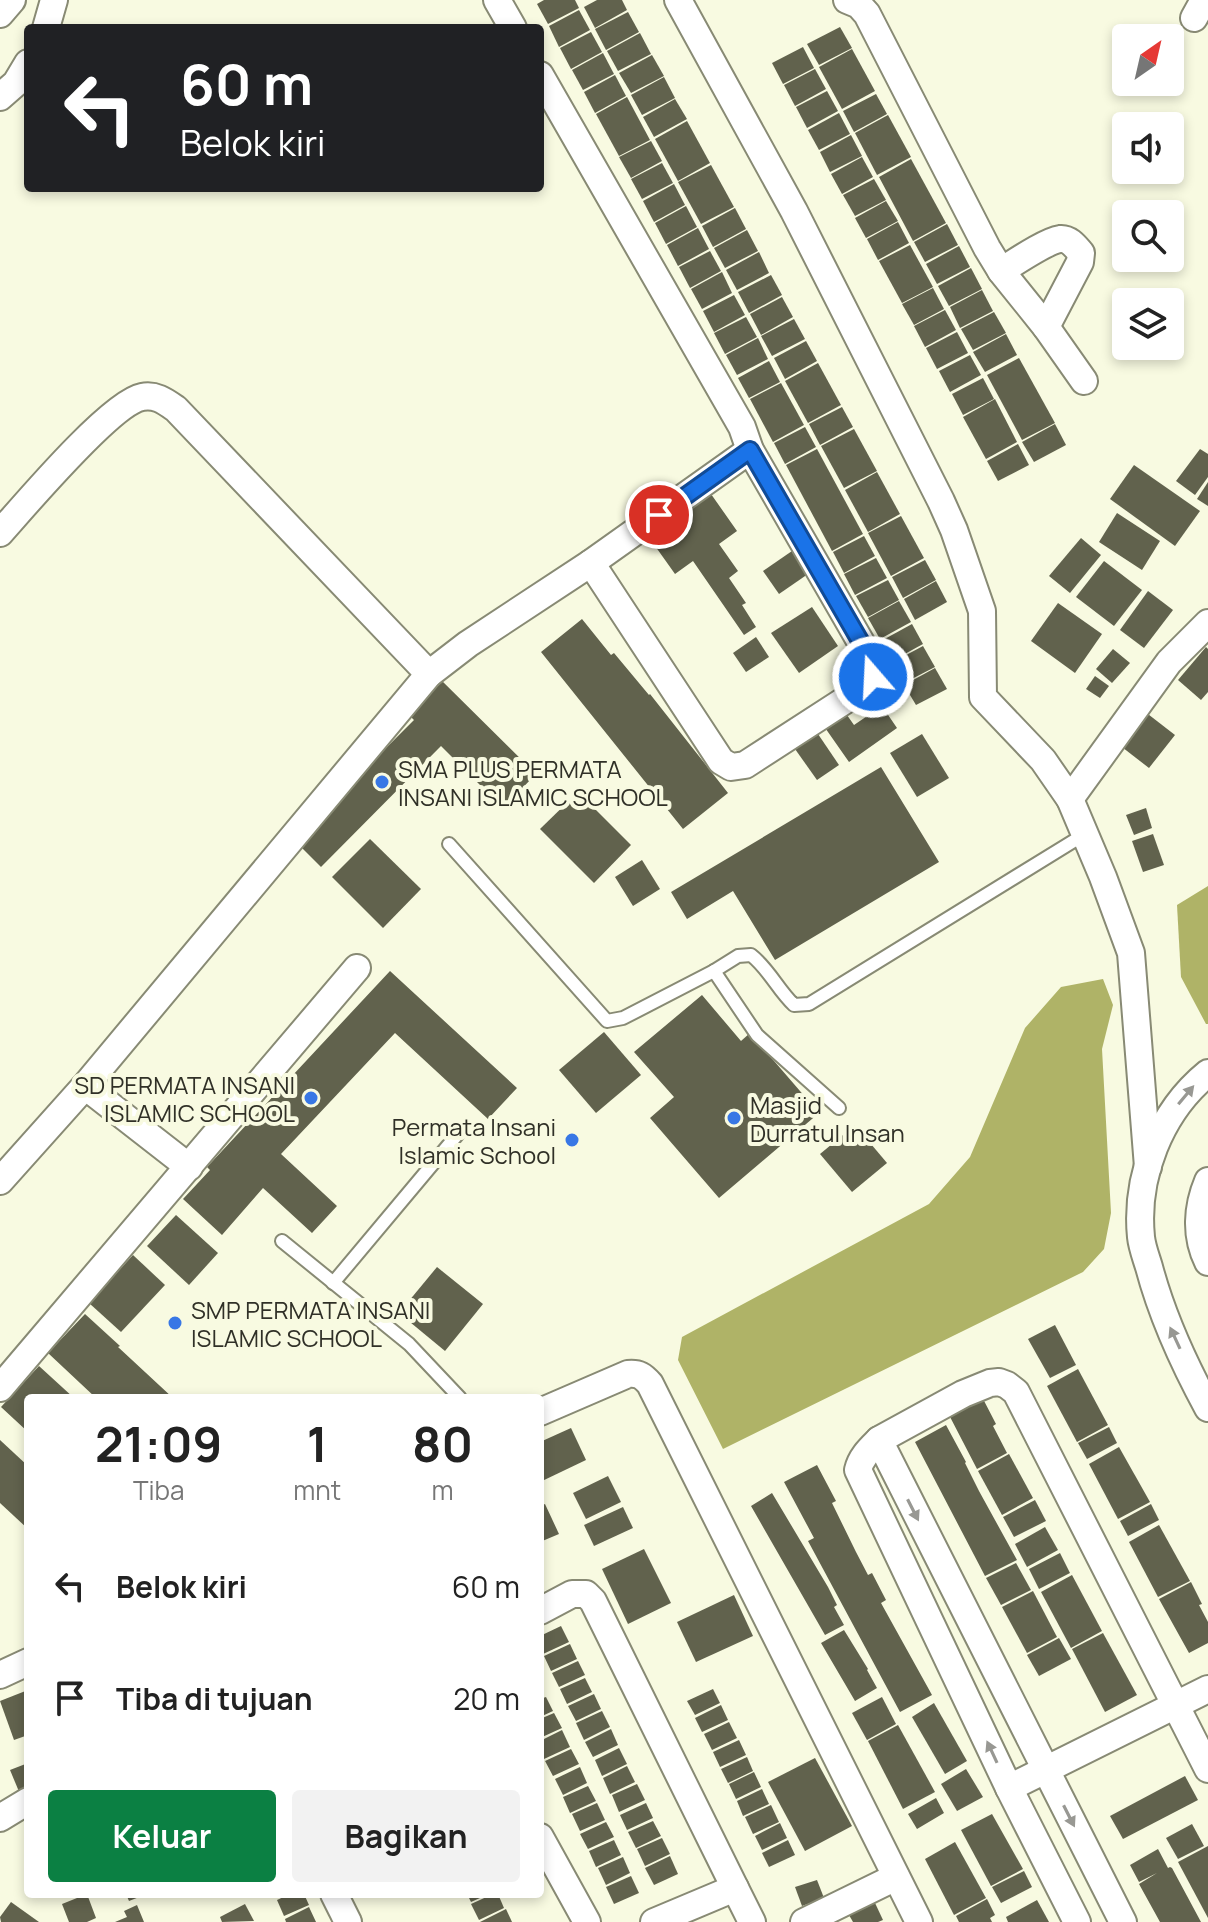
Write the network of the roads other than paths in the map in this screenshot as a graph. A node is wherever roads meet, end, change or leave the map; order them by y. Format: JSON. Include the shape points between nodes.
{"nodes":[{"id":1,"x":12,"y":0,"type":"edge"},
{"id":2,"x":54,"y":0,"type":"edge"},
{"id":3,"x":497,"y":0,"type":"edge"},
{"id":4,"x":678,"y":0,"type":"edge"},
{"id":5,"x":847,"y":0,"type":"edge"},
{"id":6,"x":0,"y":14,"type":"edge"},
{"id":7,"x":47,"y":24,"type":"edge"},
{"id":8,"x":511,"y":24,"type":"edge"},
{"id":9,"x":24,"y":70,"type":"edge"},
{"id":10,"x":544,"y":82,"type":"edge"},
{"id":11,"x":0,"y":97,"type":"edge"},
{"id":12,"x":1001,"y":271,"type":"junction"},
{"id":13,"x":1046,"y":327,"type":"junction"},
{"id":14,"x":1084,"y":381,"type":"dead end"},
{"id":15,"x":750,"y":450,"type":"junction"},
{"id":16,"x":0,"y":533,"type":"edge"},
{"id":17,"x":591,"y":563,"type":"junction"},
{"id":18,"x":1208,"y":623,"type":"edge"},
{"id":19,"x":429,"y":674,"type":"junction"},
{"id":20,"x":1070,"y":799,"type":"junction"},
{"id":21,"x":1085,"y":834,"type":"junction"},
{"id":22,"x":449,"y":844,"type":"dead end"},
{"id":23,"x":357,"y":968,"type":"dead end"},
{"id":24,"x":714,"y":971,"type":"junction"},
{"id":25,"x":1208,"y":1073,"type":"edge"},
{"id":26,"x":85,"y":1086,"type":"junction"},
{"id":27,"x":839,"y":1108,"type":"dead end"},
{"id":28,"x":462,"y":1129,"type":"dead end"},
{"id":29,"x":189,"y":1167,"type":"junction"},
{"id":30,"x":1148,"y":1167,"type":"junction"},
{"id":31,"x":0,"y":1181,"type":"edge"},
{"id":32,"x":1208,"y":1181,"type":"edge"},
{"id":33,"x":282,"y":1241,"type":"dead end"},
{"id":34,"x":1208,"y":1262,"type":"edge"},
{"id":35,"x":333,"y":1283,"type":"junction"},
{"id":36,"x":0,"y":1388,"type":"edge"},
{"id":37,"x":456,"y":1394,"type":"edge"},
{"id":38,"x":1208,"y":1408,"type":"edge"},
{"id":39,"x":544,"y":1410,"type":"edge"},
{"id":40,"x":879,"y":1440,"type":"junction"},
{"id":41,"x":544,"y":1609,"type":"edge"},
{"id":42,"x":24,"y":1664,"type":"edge"},
{"id":43,"x":0,"y":1675,"type":"edge"},
{"id":44,"x":1208,"y":1689,"type":"edge"},
{"id":45,"x":1175,"y":1705,"type":"junction"},
{"id":46,"x":1208,"y":1769,"type":"edge"},
{"id":47,"x":1046,"y":1770,"type":"junction"},
{"id":48,"x":1009,"y":1788,"type":"junction"},
{"id":49,"x":24,"y":1803,"type":"edge"},
{"id":50,"x":0,"y":1818,"type":"edge"},
{"id":51,"x":544,"y":1844,"type":"edge"},
{"id":52,"x":896,"y":1877,"type":"junction"},
{"id":53,"x":735,"y":1888,"type":"junction"},
{"id":54,"x":336,"y":1898,"type":"edge"},
{"id":55,"x":348,"y":1922,"type":"edge"},
{"id":56,"x":587,"y":1922,"type":"edge"},
{"id":57,"x":654,"y":1922,"type":"edge"},
{"id":58,"x":752,"y":1922,"type":"edge"},
{"id":59,"x":804,"y":1922,"type":"edge"},
{"id":60,"x":919,"y":1922,"type":"edge"},
{"id":61,"x":1077,"y":1922,"type":"edge"},
{"id":62,"x":1123,"y":1922,"type":"edge"}],
"edges":[{"from":1,"to":6,"type":"street"},
{"from":2,"to":7,"type":"street"},
{"from":3,"to":8,"type":"street"},
{"from":4,"to":20,"type":"street","via":[[794,211],[954,530],[982,611],[983,697],[1043,760]]},
{"from":5,"to":12,"type":"street","via":[[867,14]]},
{"from":9,"to":11,"type":"street"},
{"from":10,"to":15,"type":"street","via":[[742,427]]},
{"from":12,"to":13,"type":"street"},
{"from":12,"to":13,"type":"street","via":[[1061,239],[1081,253]]},
{"from":13,"to":14,"type":"street"},
{"from":15,"to":17,"type":"street"},
{"from":15,"to":17,"type":"street","via":[[874,665],[867,686],[745,765],[731,767],[721,761]]},
{"from":16,"to":19,"type":"street","via":[[123,406],[143,396],[159,397]]},
{"from":17,"to":19,"type":"street"},
{"from":18,"to":20,"type":"street","via":[[1169,662]]},
{"from":19,"to":26,"type":"street"},
{"from":20,"to":21,"type":"street"},
{"from":21,"to":24,"type":"lane","via":[[809,1004],[794,1005],[751,955],[738,956]]},
{"from":21,"to":30,"type":"street","via":[[1131,953]]},
{"from":22,"to":24,"type":"lane","via":[[607,1021],[623,1018]]},
{"from":23,"to":29,"type":"street"},
{"from":24,"to":27,"type":"lane","via":[[757,1035]]},
{"from":30,"to":25,"type":"street","one_way":true,"via":[[1175,1108]]},
{"from":26,"to":29,"type":"street"},
{"from":26,"to":31,"type":"street"},
{"from":28,"to":35,"type":"lane"},
{"from":29,"to":36,"type":"street"},
{"from":38,"to":30,"type":"street","one_way":true,"via":[[1158,1301],[1141,1240],[1139,1203]]},
{"from":32,"to":34,"type":"street","via":[[1198,1223]]},
{"from":33,"to":35,"type":"lane"},
{"from":35,"to":37,"type":"lane","via":[[409,1344]]},
{"from":39,"to":52,"type":"street","via":[[628,1374],[636,1373],[650,1384]]},
{"from":40,"to":45,"type":"street","via":[[990,1383],[1016,1392]]},
{"from":40,"to":47,"type":"street","one_way":true},
{"from":48,"to":40,"type":"street","one_way":true,"via":[[858,1470]]},
{"from":41,"to":53,"type":"street","via":[[577,1593],[593,1601]]},
{"from":42,"to":43,"type":"street"},
{"from":44,"to":45,"type":"street"},
{"from":45,"to":46,"type":"street"},
{"from":45,"to":47,"type":"street"},
{"from":47,"to":48,"type":"street"},
{"from":47,"to":62,"type":"street","one_way":true},
{"from":48,"to":61,"type":"street"},
{"from":49,"to":50,"type":"street"},
{"from":51,"to":56,"type":"street"},
{"from":52,"to":59,"type":"street"},
{"from":52,"to":60,"type":"street"},
{"from":53,"to":57,"type":"street"},
{"from":53,"to":58,"type":"street"},
{"from":54,"to":55,"type":"street"}]}
